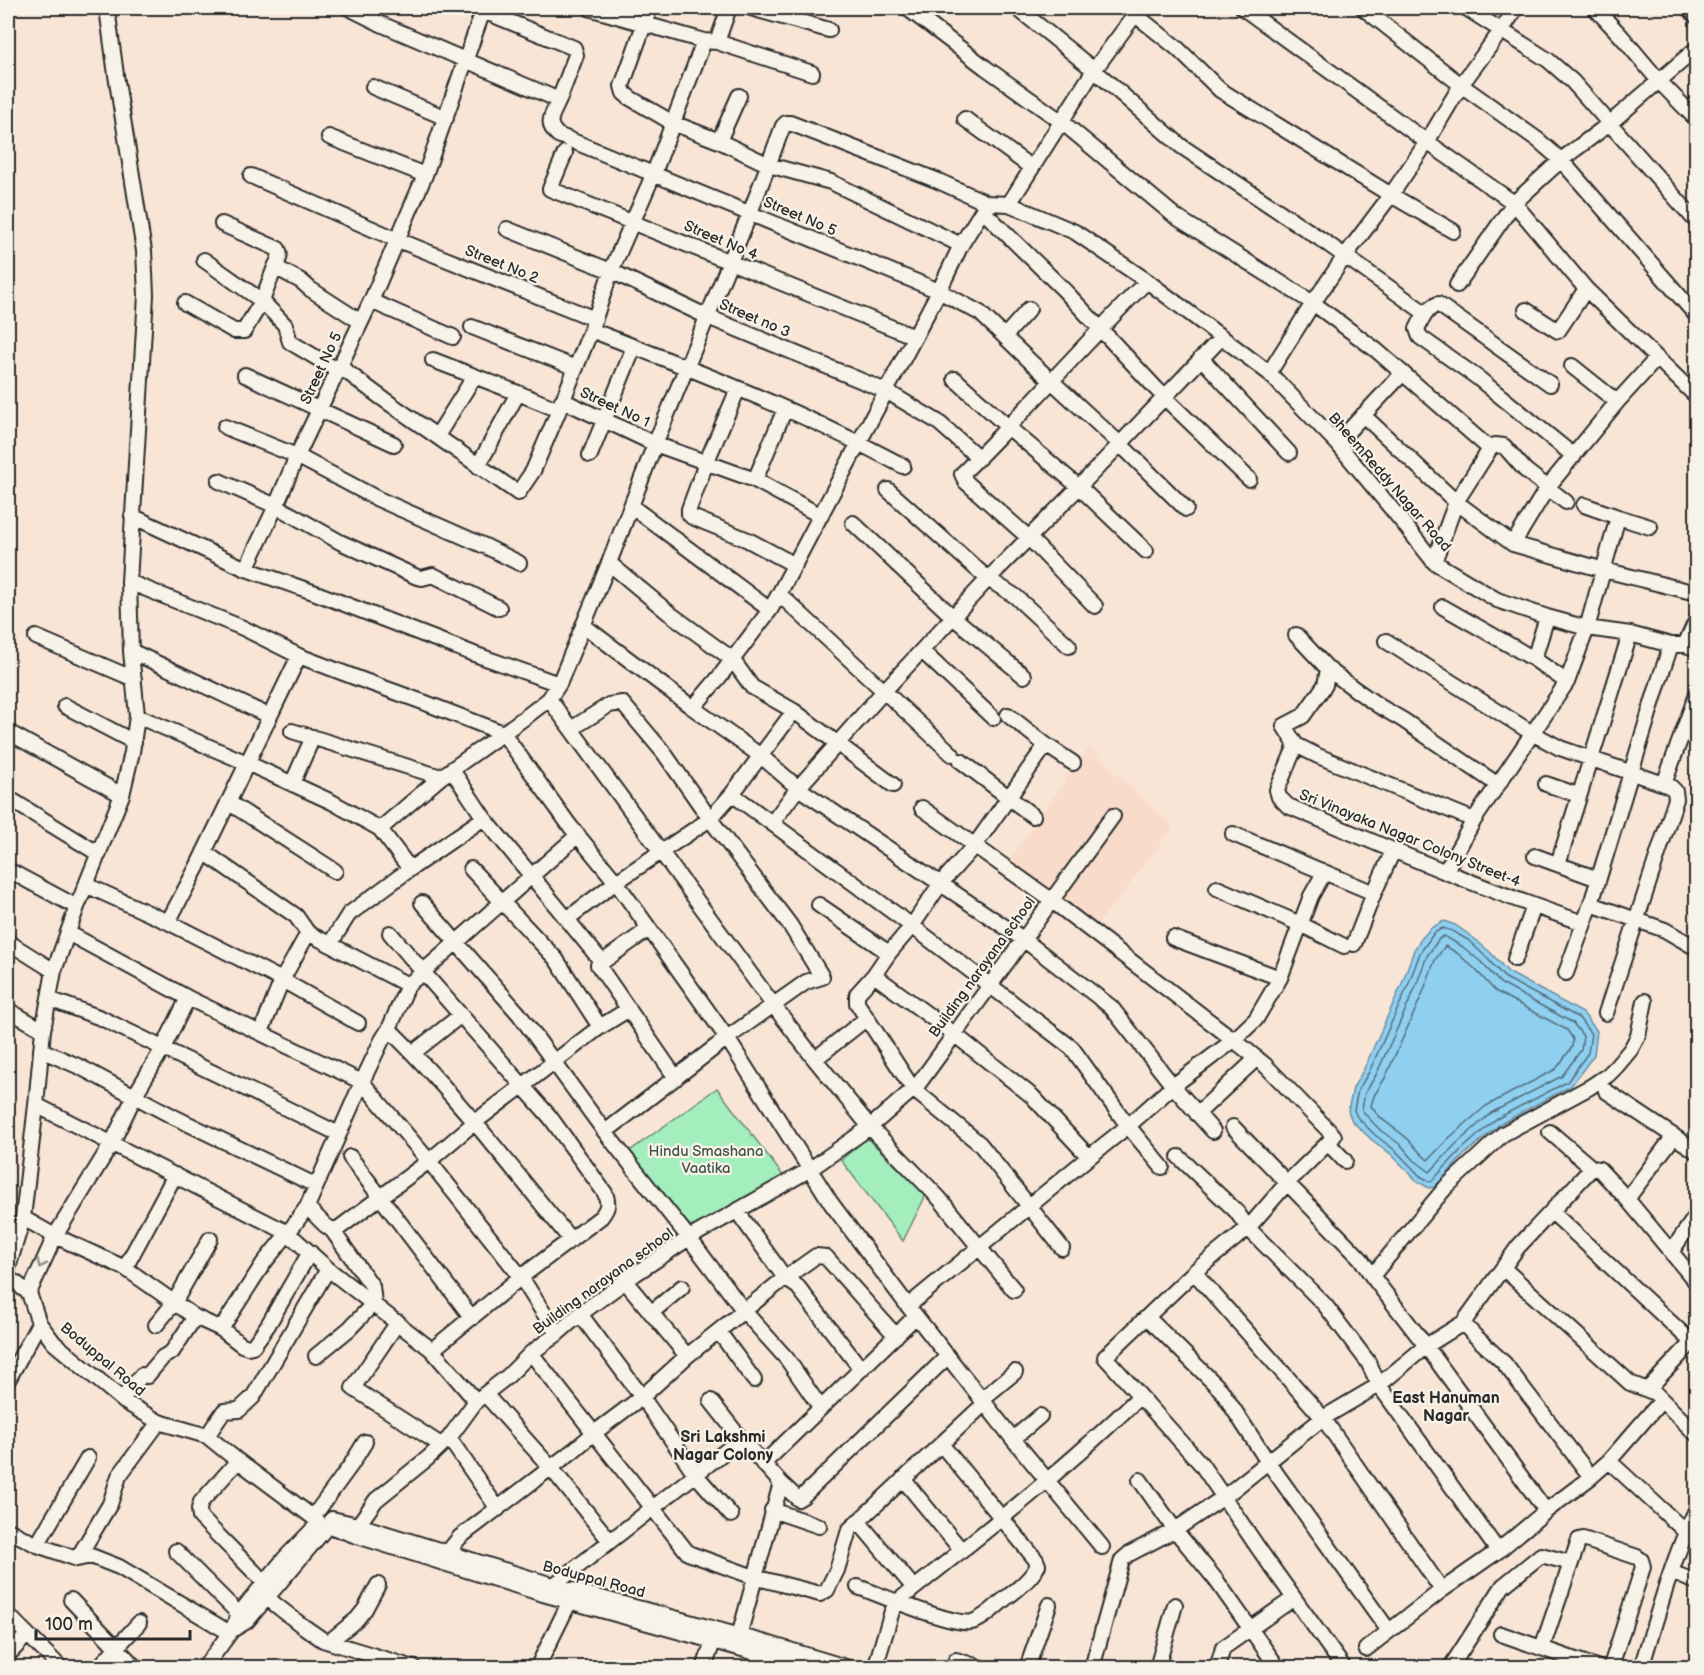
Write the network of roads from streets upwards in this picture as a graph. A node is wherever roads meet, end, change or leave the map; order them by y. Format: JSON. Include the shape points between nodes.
{"nodes":[{"id":1,"x":107,"y":8,"type":"edge"},
{"id":2,"x":349,"y":8,"type":"edge"},
{"id":3,"x":481,"y":8,"type":"edge"},
{"id":4,"x":589,"y":8,"type":"edge"},
{"id":5,"x":650,"y":8,"type":"edge"},
{"id":6,"x":729,"y":8,"type":"edge"},
{"id":7,"x":751,"y":8,"type":"edge"},
{"id":8,"x":907,"y":8,"type":"edge"},
{"id":9,"x":1017,"y":8,"type":"edge"},
{"id":10,"x":1243,"y":8,"type":"edge"},
{"id":11,"x":1363,"y":8,"type":"edge"},
{"id":12,"x":1466,"y":8,"type":"edge"},
{"id":13,"x":1516,"y":8,"type":"edge"},
{"id":14,"x":1595,"y":8,"type":"edge"},
{"id":15,"x":1689,"y":8,"type":"edge"},
{"id":16,"x":1134,"y":10,"type":"edge"},
{"id":17,"x":1696,"y":16,"type":"edge"},
{"id":18,"x":644,"y":24,"type":"junction"},
{"id":19,"x":829,"y":30,"type":"dead end"},
{"id":20,"x":1501,"y":31,"type":"junction"},
{"id":21,"x":711,"y":41,"type":"junction"},
{"id":22,"x":1696,"y":49,"type":"edge"},
{"id":23,"x":465,"y":60,"type":"junction"},
{"id":24,"x":1094,"y":70,"type":"junction"},
{"id":25,"x":812,"y":73,"type":"dead end"},
{"id":26,"x":1659,"y":81,"type":"junction"},
{"id":27,"x":1461,"y":85,"type":"junction"},
{"id":28,"x":373,"y":87,"type":"dead end"},
{"id":29,"x":739,"y":96,"type":"dead end"},
{"id":30,"x":559,"y":100,"type":"junction"},
{"id":31,"x":446,"y":118,"type":"junction"},
{"id":32,"x":965,"y":119,"type":"dead end"},
{"id":33,"x":1696,"y":119,"type":"edge"},
{"id":34,"x":1062,"y":122,"type":"junction"},
{"id":35,"x":673,"y":123,"type":"junction"},
{"id":36,"x":1609,"y":124,"type":"junction"},
{"id":37,"x":329,"y":137,"type":"dead end"},
{"id":38,"x":719,"y":141,"type":"junction"},
{"id":39,"x":1427,"y":142,"type":"junction"},
{"id":40,"x":565,"y":153,"type":"dead end"},
{"id":41,"x":1561,"y":160,"type":"junction"},
{"id":42,"x":769,"y":165,"type":"junction"},
{"id":43,"x":1032,"y":168,"type":"junction"},
{"id":44,"x":654,"y":173,"type":"junction"},
{"id":45,"x":425,"y":175,"type":"junction"},
{"id":46,"x":251,"y":176,"type":"dead end"},
{"id":47,"x":1392,"y":195,"type":"junction"},
{"id":48,"x":1514,"y":203,"type":"junction"},
{"id":49,"x":1009,"y":204,"type":"junction"},
{"id":50,"x":985,"y":207,"type":"junction"},
{"id":51,"x":750,"y":213,"type":"junction"},
{"id":52,"x":1696,"y":221,"type":"edge"},
{"id":53,"x":633,"y":222,"type":"junction"},
{"id":54,"x":222,"y":224,"type":"dead end"},
{"id":55,"x":507,"y":229,"type":"dead end"},
{"id":56,"x":1454,"y":231,"type":"dead end"},
{"id":57,"x":398,"y":240,"type":"junction"},
{"id":58,"x":961,"y":245,"type":"junction"},
{"id":59,"x":1345,"y":256,"type":"junction"},
{"id":60,"x":204,"y":260,"type":"dead end"},
{"id":61,"x":729,"y":262,"type":"junction"},
{"id":62,"x":275,"y":267,"type":"junction"},
{"id":63,"x":611,"y":271,"type":"junction"},
{"id":64,"x":1147,"y":281,"type":"junction"},
{"id":65,"x":1457,"y":285,"type":"dead end"},
{"id":66,"x":1586,"y":289,"type":"junction"},
{"id":67,"x":939,"y":291,"type":"junction"},
{"id":68,"x":262,"y":301,"type":"junction"},
{"id":69,"x":371,"y":301,"type":"junction"},
{"id":70,"x":185,"y":303,"type":"dead end"},
{"id":71,"x":1313,"y":303,"type":"junction"},
{"id":72,"x":1029,"y":309,"type":"dead end"},
{"id":73,"x":1526,"y":310,"type":"dead end"},
{"id":74,"x":1425,"y":313,"type":"junction"},
{"id":75,"x":1696,"y":315,"type":"edge"},
{"id":76,"x":708,"y":316,"type":"junction"},
{"id":77,"x":361,"y":322,"type":"junction"},
{"id":78,"x":593,"y":324,"type":"junction"},
{"id":79,"x":472,"y":327,"type":"dead end"},
{"id":80,"x":1100,"y":328,"type":"junction"},
{"id":81,"x":1005,"y":336,"type":"junction"},
{"id":82,"x":1222,"y":336,"type":"junction"},
{"id":83,"x":453,"y":337,"type":"dead end"},
{"id":84,"x":915,"y":338,"type":"junction"},
{"id":85,"x":634,"y":347,"type":"junction"},
{"id":86,"x":1201,"y":358,"type":"junction"},
{"id":87,"x":1657,"y":358,"type":"junction"},
{"id":88,"x":433,"y":360,"type":"dead end"},
{"id":89,"x":1572,"y":366,"type":"dead end"},
{"id":90,"x":687,"y":367,"type":"junction"},
{"id":91,"x":338,"y":368,"type":"junction"},
{"id":92,"x":576,"y":368,"type":"junction"},
{"id":93,"x":1269,"y":373,"type":"junction"},
{"id":94,"x":1402,"y":374,"type":"junction"},
{"id":95,"x":245,"y":375,"type":"dead end"},
{"id":96,"x":474,"y":377,"type":"junction"},
{"id":97,"x":955,"y":379,"type":"dead end"},
{"id":98,"x":1052,"y":381,"type":"junction"},
{"id":99,"x":1551,"y":384,"type":"dead end"},
{"id":100,"x":738,"y":389,"type":"junction"},
{"id":101,"x":886,"y":391,"type":"junction"},
{"id":102,"x":518,"y":393,"type":"junction"},
{"id":103,"x":1696,"y":396,"type":"edge"},
{"id":104,"x":1164,"y":397,"type":"junction"},
{"id":105,"x":1617,"y":402,"type":"junction"},
{"id":106,"x":561,"y":405,"type":"junction"},
{"id":107,"x":320,"y":409,"type":"junction"},
{"id":108,"x":785,"y":409,"type":"junction"},
{"id":109,"x":1363,"y":415,"type":"junction"},
{"id":110,"x":605,"y":420,"type":"junction"},
{"id":111,"x":225,"y":427,"type":"dead end"},
{"id":112,"x":1008,"y":427,"type":"junction"},
{"id":113,"x":437,"y":436,"type":"junction"},
{"id":114,"x":859,"y":442,"type":"junction"},
{"id":115,"x":1337,"y":443,"type":"junction"},
{"id":116,"x":394,"y":444,"type":"dead end"},
{"id":117,"x":655,"y":444,"type":"junction"},
{"id":118,"x":1120,"y":444,"type":"junction"},
{"id":119,"x":1490,"y":449,"type":"junction"},
{"id":120,"x":1289,"y":453,"type":"dead end"},
{"id":121,"x":590,"y":455,"type":"dead end"},
{"id":122,"x":297,"y":456,"type":"junction"},
{"id":123,"x":1574,"y":456,"type":"junction"},
{"id":124,"x":979,"y":458,"type":"junction"},
{"id":125,"x":706,"y":463,"type":"junction"},
{"id":126,"x":478,"y":466,"type":"junction"},
{"id":127,"x":903,"y":466,"type":"dead end"},
{"id":128,"x":1249,"y":478,"type":"dead end"},
{"id":129,"x":755,"y":480,"type":"junction"},
{"id":130,"x":219,"y":481,"type":"dead end"},
{"id":131,"x":1079,"y":487,"type":"junction"},
{"id":132,"x":1547,"y":488,"type":"junction"},
{"id":133,"x":888,"y":490,"type":"dead end"},
{"id":134,"x":1456,"y":502,"type":"junction"},
{"id":135,"x":1566,"y":502,"type":"dead end"},
{"id":136,"x":1584,"y":505,"type":"dead end"},
{"id":137,"x":276,"y":506,"type":"junction"},
{"id":138,"x":631,"y":506,"type":"junction"},
{"id":139,"x":1186,"y":509,"type":"dead end"},
{"id":140,"x":132,"y":516,"type":"junction"},
{"id":141,"x":821,"y":516,"type":"junction"},
{"id":142,"x":1618,"y":517,"type":"junction"},
{"id":143,"x":853,"y":523,"type":"dead end"},
{"id":144,"x":1650,"y":527,"type":"dead end"},
{"id":145,"x":1029,"y":538,"type":"junction"},
{"id":146,"x":1513,"y":544,"type":"junction"},
{"id":147,"x":1146,"y":551,"type":"dead end"},
{"id":148,"x":1434,"y":562,"type":"junction"},
{"id":149,"x":519,"y":563,"type":"dead end"},
{"id":150,"x":609,"y":563,"type":"junction"},
{"id":151,"x":795,"y":565,"type":"junction"},
{"id":152,"x":246,"y":569,"type":"junction"},
{"id":153,"x":1604,"y":570,"type":"junction"},
{"id":154,"x":988,"y":579,"type":"junction"},
{"id":155,"x":129,"y":582,"type":"junction"},
{"id":156,"x":1696,"y":593,"type":"edge"},
{"id":157,"x":779,"y":594,"type":"junction"},
{"id":158,"x":1095,"y":606,"type":"dead end"},
{"id":159,"x":1443,"y":607,"type":"dead end"},
{"id":160,"x":499,"y":608,"type":"dead end"},
{"id":161,"x":770,"y":610,"type":"junction"},
{"id":162,"x":953,"y":617,"type":"junction"},
{"id":163,"x":1547,"y":617,"type":"junction"},
{"id":164,"x":1696,"y":621,"type":"edge"},
{"id":165,"x":583,"y":625,"type":"junction"},
{"id":166,"x":1587,"y":628,"type":"junction"},
{"id":167,"x":1630,"y":634,"type":"junction"},
{"id":168,"x":1296,"y":635,"type":"dead end"},
{"id":169,"x":36,"y":637,"type":"dead end"},
{"id":170,"x":1386,"y":641,"type":"dead end"},
{"id":171,"x":1069,"y":646,"type":"dead end"},
{"id":172,"x":1684,"y":646,"type":"edge"},
{"id":173,"x":131,"y":651,"type":"junction"},
{"id":174,"x":922,"y":651,"type":"junction"},
{"id":175,"x":299,"y":656,"type":"junction"},
{"id":176,"x":732,"y":659,"type":"junction"},
{"id":177,"x":1534,"y":659,"type":"junction"},
{"id":178,"x":1328,"y":669,"type":"junction"},
{"id":179,"x":1024,"y":676,"type":"dead end"},
{"id":180,"x":134,"y":679,"type":"junction"},
{"id":181,"x":1566,"y":682,"type":"junction"},
{"id":182,"x":559,"y":684,"type":"junction"},
{"id":183,"x":884,"y":691,"type":"junction"},
{"id":184,"x":1696,"y":696,"type":"edge"},
{"id":185,"x":549,"y":699,"type":"junction"},
{"id":186,"x":65,"y":706,"type":"dead end"},
{"id":187,"x":693,"y":708,"type":"junction"},
{"id":188,"x":794,"y":711,"type":"junction"},
{"id":189,"x":1008,"y":715,"type":"dead end"},
{"id":190,"x":137,"y":716,"type":"junction"},
{"id":191,"x":269,"y":716,"type":"junction"},
{"id":192,"x":993,"y":718,"type":"dead end"},
{"id":193,"x":571,"y":729,"type":"junction"},
{"id":194,"x":292,"y":731,"type":"dead end"},
{"id":195,"x":8,"y":732,"type":"edge"},
{"id":196,"x":1532,"y":733,"type":"junction"},
{"id":197,"x":503,"y":734,"type":"junction"},
{"id":198,"x":313,"y":737,"type":"junction"},
{"id":199,"x":134,"y":742,"type":"junction"},
{"id":200,"x":838,"y":744,"type":"junction"},
{"id":201,"x":1046,"y":745,"type":"junction"},
{"id":202,"x":1296,"y":745,"type":"junction"},
{"id":203,"x":761,"y":756,"type":"junction"},
{"id":204,"x":1590,"y":758,"type":"junction"},
{"id":205,"x":247,"y":763,"type":"junction"},
{"id":206,"x":1073,"y":763,"type":"dead end"},
{"id":207,"x":1631,"y":772,"type":"junction"},
{"id":208,"x":446,"y":773,"type":"junction"},
{"id":209,"x":292,"y":784,"type":"junction"},
{"id":210,"x":1546,"y":784,"type":"dead end"},
{"id":211,"x":1664,"y":784,"type":"junction"},
{"id":212,"x":893,"y":785,"type":"dead end"},
{"id":213,"x":1498,"y":785,"type":"junction"},
{"id":214,"x":798,"y":788,"type":"junction"},
{"id":215,"x":732,"y":794,"type":"junction"},
{"id":216,"x":122,"y":795,"type":"junction"},
{"id":217,"x":1578,"y":795,"type":"junction"},
{"id":218,"x":8,"y":798,"type":"edge"},
{"id":219,"x":1009,"y":798,"type":"junction"},
{"id":220,"x":228,"y":802,"type":"junction"},
{"id":221,"x":922,"y":807,"type":"dead end"},
{"id":222,"x":1034,"y":816,"type":"dead end"},
{"id":223,"x":1113,"y":816,"type":"dead end"},
{"id":224,"x":484,"y":818,"type":"junction"},
{"id":225,"x":710,"y":819,"type":"junction"},
{"id":226,"x":1474,"y":820,"type":"junction"},
{"id":227,"x":771,"y":822,"type":"junction"},
{"id":228,"x":380,"y":829,"type":"junction"},
{"id":229,"x":1233,"y":834,"type":"dead end"},
{"id":230,"x":578,"y":835,"type":"junction"},
{"id":231,"x":975,"y":845,"type":"junction"},
{"id":232,"x":661,"y":851,"type":"junction"},
{"id":233,"x":1393,"y":851,"type":"junction"},
{"id":234,"x":204,"y":852,"type":"junction"},
{"id":235,"x":99,"y":854,"type":"junction"},
{"id":236,"x":1535,"y":856,"type":"dead end"},
{"id":237,"x":1558,"y":864,"type":"junction"},
{"id":238,"x":410,"y":869,"type":"junction"},
{"id":239,"x":471,"y":869,"type":"dead end"},
{"id":240,"x":8,"y":870,"type":"edge"},
{"id":241,"x":335,"y":871,"type":"dead end"},
{"id":242,"x":1445,"y":872,"type":"junction"},
{"id":243,"x":1324,"y":873,"type":"junction"},
{"id":244,"x":531,"y":876,"type":"junction"},
{"id":245,"x":1598,"y":879,"type":"junction"},
{"id":246,"x":616,"y":882,"type":"junction"},
{"id":247,"x":941,"y":883,"type":"junction"},
{"id":248,"x":86,"y":885,"type":"junction"},
{"id":249,"x":1217,"y":888,"type":"dead end"},
{"id":250,"x":1374,"y":893,"type":"junction"},
{"id":251,"x":1051,"y":900,"type":"junction"},
{"id":252,"x":502,"y":901,"type":"junction"},
{"id":253,"x":422,"y":903,"type":"dead end"},
{"id":254,"x":1591,"y":903,"type":"junction"},
{"id":255,"x":819,"y":905,"type":"dead end"},
{"id":256,"x":1534,"y":906,"type":"junction"},
{"id":257,"x":77,"y":907,"type":"junction"},
{"id":258,"x":567,"y":919,"type":"junction"},
{"id":259,"x":1636,"y":919,"type":"junction"},
{"id":260,"x":168,"y":922,"type":"junction"},
{"id":261,"x":1584,"y":923,"type":"junction"},
{"id":262,"x":1300,"y":924,"type":"junction"},
{"id":263,"x":912,"y":926,"type":"junction"},
{"id":264,"x":649,"y":929,"type":"junction"},
{"id":265,"x":68,"y":933,"type":"junction"},
{"id":266,"x":308,"y":933,"type":"junction"},
{"id":267,"x":390,"y":933,"type":"dead end"},
{"id":268,"x":1173,"y":938,"type":"dead end"},
{"id":269,"x":1023,"y":939,"type":"junction"},
{"id":270,"x":8,"y":942,"type":"edge"},
{"id":271,"x":456,"y":942,"type":"junction"},
{"id":272,"x":330,"y":944,"type":"junction"},
{"id":273,"x":1696,"y":948,"type":"edge"},
{"id":274,"x":889,"y":953,"type":"junction"},
{"id":275,"x":1515,"y":959,"type":"dead end"},
{"id":276,"x":602,"y":962,"type":"junction"},
{"id":277,"x":54,"y":971,"type":"junction"},
{"id":278,"x":423,"y":972,"type":"junction"},
{"id":279,"x":1566,"y":974,"type":"dead end"},
{"id":280,"x":874,"y":975,"type":"junction"},
{"id":281,"x":1280,"y":978,"type":"junction"},
{"id":282,"x":282,"y":980,"type":"junction"},
{"id":283,"x":408,"y":985,"type":"junction"},
{"id":284,"x":989,"y":985,"type":"junction"},
{"id":285,"x":188,"y":998,"type":"junction"},
{"id":286,"x":48,"y":999,"type":"junction"},
{"id":287,"x":1645,"y":1001,"type":"dead end"},
{"id":288,"x":774,"y":1006,"type":"junction"},
{"id":289,"x":629,"y":1009,"type":"junction"},
{"id":290,"x":8,"y":1010,"type":"edge"},
{"id":291,"x":1606,"y":1012,"type":"dead end"},
{"id":292,"x":461,"y":1015,"type":"junction"},
{"id":293,"x":867,"y":1018,"type":"junction"},
{"id":294,"x":358,"y":1023,"type":"dead end"},
{"id":295,"x":600,"y":1027,"type":"junction"},
{"id":296,"x":389,"y":1029,"type":"junction"},
{"id":297,"x":43,"y":1030,"type":"junction"},
{"id":298,"x":261,"y":1032,"type":"junction"},
{"id":299,"x":954,"y":1034,"type":"junction"},
{"id":300,"x":727,"y":1038,"type":"junction"},
{"id":301,"x":1234,"y":1040,"type":"junction"},
{"id":302,"x":163,"y":1048,"type":"junction"},
{"id":303,"x":41,"y":1050,"type":"junction"},
{"id":304,"x":413,"y":1053,"type":"junction"},
{"id":305,"x":1257,"y":1058,"type":"junction"},
{"id":306,"x":815,"y":1059,"type":"junction"},
{"id":307,"x":555,"y":1062,"type":"junction"},
{"id":308,"x":676,"y":1078,"type":"junction"},
{"id":309,"x":362,"y":1082,"type":"junction"},
{"id":310,"x":523,"y":1085,"type":"junction"},
{"id":311,"x":1173,"y":1086,"type":"junction"},
{"id":312,"x":913,"y":1089,"type":"junction"},
{"id":313,"x":1606,"y":1091,"type":"dead end"},
{"id":314,"x":135,"y":1095,"type":"junction"},
{"id":315,"x":36,"y":1105,"type":"junction"},
{"id":316,"x":1197,"y":1114,"type":"junction"},
{"id":317,"x":475,"y":1122,"type":"junction"},
{"id":318,"x":1128,"y":1126,"type":"junction"},
{"id":319,"x":870,"y":1127,"type":"junction"},
{"id":320,"x":1233,"y":1127,"type":"dead end"},
{"id":321,"x":1213,"y":1131,"type":"dead end"},
{"id":322,"x":1550,"y":1131,"type":"dead end"},
{"id":323,"x":605,"y":1132,"type":"junction"},
{"id":324,"x":339,"y":1134,"type":"junction"},
{"id":325,"x":1674,"y":1136,"type":"junction"},
{"id":326,"x":112,"y":1143,"type":"junction"},
{"id":327,"x":1328,"y":1143,"type":"junction"},
{"id":328,"x":1696,"y":1151,"type":"edge"},
{"id":329,"x":350,"y":1157,"type":"dead end"},
{"id":330,"x":1089,"y":1157,"type":"junction"},
{"id":331,"x":1179,"y":1157,"type":"dead end"},
{"id":332,"x":429,"y":1161,"type":"junction"},
{"id":333,"x":1345,"y":1161,"type":"dead end"},
{"id":334,"x":1162,"y":1167,"type":"dead end"},
{"id":335,"x":1592,"y":1168,"type":"junction"},
{"id":336,"x":809,"y":1170,"type":"junction"},
{"id":337,"x":175,"y":1175,"type":"junction"},
{"id":338,"x":1287,"y":1183,"type":"junction"},
{"id":339,"x":315,"y":1185,"type":"junction"},
{"id":340,"x":381,"y":1198,"type":"junction"},
{"id":341,"x":1628,"y":1199,"type":"junction"},
{"id":342,"x":1030,"y":1206,"type":"junction"},
{"id":343,"x":306,"y":1207,"type":"junction"},
{"id":344,"x":737,"y":1211,"type":"junction"},
{"id":345,"x":1552,"y":1212,"type":"junction"},
{"id":346,"x":1696,"y":1216,"type":"edge"},
{"id":347,"x":23,"y":1218,"type":"junction"},
{"id":348,"x":1248,"y":1228,"type":"junction"},
{"id":349,"x":332,"y":1230,"type":"junction"},
{"id":350,"x":288,"y":1233,"type":"junction"},
{"id":351,"x":55,"y":1236,"type":"junction"},
{"id":352,"x":689,"y":1238,"type":"junction"},
{"id":353,"x":210,"y":1239,"type":"dead end"},
{"id":354,"x":571,"y":1240,"type":"junction"},
{"id":355,"x":980,"y":1247,"type":"junction"},
{"id":356,"x":1062,"y":1248,"type":"dead end"},
{"id":357,"x":310,"y":1252,"type":"junction"},
{"id":358,"x":1671,"y":1252,"type":"junction"},
{"id":359,"x":8,"y":1268,"type":"edge"},
{"id":360,"x":125,"y":1268,"type":"junction"},
{"id":361,"x":1503,"y":1268,"type":"junction"},
{"id":362,"x":328,"y":1269,"type":"junction"},
{"id":363,"x":1194,"y":1272,"type":"junction"},
{"id":364,"x":1372,"y":1276,"type":"junction"},
{"id":365,"x":521,"y":1277,"type":"junction"},
{"id":366,"x":785,"y":1278,"type":"junction"},
{"id":367,"x":8,"y":1279,"type":"edge"},
{"id":368,"x":625,"y":1281,"type":"junction"},
{"id":369,"x":1696,"y":1282,"type":"edge"},
{"id":370,"x":682,"y":1287,"type":"dead end"},
{"id":371,"x":1014,"y":1290,"type":"dead end"},
{"id":372,"x":28,"y":1293,"type":"junction"},
{"id":373,"x":174,"y":1303,"type":"junction"},
{"id":374,"x":374,"y":1303,"type":"junction"},
{"id":375,"x":744,"y":1311,"type":"junction"},
{"id":376,"x":912,"y":1311,"type":"junction"},
{"id":377,"x":651,"y":1313,"type":"junction"},
{"id":378,"x":580,"y":1314,"type":"junction"},
{"id":379,"x":195,"y":1317,"type":"junction"},
{"id":380,"x":1147,"y":1317,"type":"junction"},
{"id":381,"x":472,"y":1318,"type":"junction"},
{"id":382,"x":398,"y":1322,"type":"junction"},
{"id":383,"x":39,"y":1323,"type":"junction"},
{"id":384,"x":1463,"y":1323,"type":"junction"},
{"id":385,"x":156,"y":1325,"type":"dead end"},
{"id":386,"x":221,"y":1329,"type":"junction"},
{"id":387,"x":719,"y":1332,"type":"junction"},
{"id":388,"x":557,"y":1335,"type":"junction"},
{"id":389,"x":896,"y":1336,"type":"junction"},
{"id":390,"x":1695,"y":1342,"type":"edge"},
{"id":391,"x":1426,"y":1346,"type":"junction"},
{"id":392,"x":432,"y":1350,"type":"junction"},
{"id":393,"x":531,"y":1353,"type":"junction"},
{"id":394,"x":316,"y":1356,"type":"dead end"},
{"id":395,"x":687,"y":1356,"type":"junction"},
{"id":396,"x":947,"y":1357,"type":"junction"},
{"id":397,"x":861,"y":1368,"type":"junction"},
{"id":398,"x":1015,"y":1372,"type":"dead end"},
{"id":399,"x":8,"y":1380,"type":"edge"},
{"id":400,"x":754,"y":1380,"type":"dead end"},
{"id":401,"x":1378,"y":1385,"type":"junction"},
{"id":402,"x":1648,"y":1389,"type":"junction"},
{"id":403,"x":642,"y":1396,"type":"junction"},
{"id":404,"x":1140,"y":1396,"type":"junction"},
{"id":405,"x":481,"y":1397,"type":"junction"},
{"id":406,"x":122,"y":1400,"type":"junction"},
{"id":407,"x":1662,"y":1400,"type":"junction"},
{"id":408,"x":711,"y":1401,"type":"dead end"},
{"id":409,"x":983,"y":1402,"type":"junction"},
{"id":410,"x":820,"y":1407,"type":"junction"},
{"id":411,"x":1040,"y":1416,"type":"dead end"},
{"id":412,"x":1323,"y":1418,"type":"junction"},
{"id":413,"x":159,"y":1422,"type":"junction"},
{"id":414,"x":594,"y":1433,"type":"junction"},
{"id":415,"x":1696,"y":1434,"type":"edge"},
{"id":416,"x":207,"y":1436,"type":"junction"},
{"id":417,"x":741,"y":1439,"type":"junction"},
{"id":418,"x":1012,"y":1439,"type":"junction"},
{"id":419,"x":365,"y":1442,"type":"dead end"},
{"id":420,"x":445,"y":1442,"type":"junction"},
{"id":421,"x":941,"y":1444,"type":"junction"},
{"id":422,"x":88,"y":1458,"type":"dead end"},
{"id":423,"x":238,"y":1461,"type":"junction"},
{"id":424,"x":1609,"y":1461,"type":"junction"},
{"id":425,"x":1268,"y":1462,"type":"junction"},
{"id":426,"x":763,"y":1464,"type":"junction"},
{"id":427,"x":551,"y":1468,"type":"junction"},
{"id":428,"x":696,"y":1475,"type":"junction"},
{"id":429,"x":1591,"y":1477,"type":"junction"},
{"id":430,"x":903,"y":1479,"type":"junction"},
{"id":431,"x":1140,"y":1480,"type":"dead end"},
{"id":432,"x":1047,"y":1481,"type":"junction"},
{"id":433,"x":781,"y":1483,"type":"junction"},
{"id":434,"x":1224,"y":1497,"type":"junction"},
{"id":435,"x":653,"y":1508,"type":"junction"},
{"id":436,"x":498,"y":1509,"type":"junction"},
{"id":437,"x":772,"y":1510,"type":"junction"},
{"id":438,"x":1696,"y":1510,"type":"edge"},
{"id":439,"x":1546,"y":1511,"type":"junction"},
{"id":440,"x":731,"y":1515,"type":"dead end"},
{"id":441,"x":1003,"y":1517,"type":"junction"},
{"id":442,"x":858,"y":1521,"type":"junction"},
{"id":443,"x":323,"y":1522,"type":"junction"},
{"id":444,"x":358,"y":1525,"type":"junction"},
{"id":445,"x":819,"y":1526,"type":"dead end"},
{"id":446,"x":8,"y":1530,"type":"edge"},
{"id":447,"x":1175,"y":1530,"type":"junction"},
{"id":448,"x":1686,"y":1532,"type":"junction"},
{"id":449,"x":610,"y":1541,"type":"junction"},
{"id":450,"x":38,"y":1545,"type":"junction"},
{"id":451,"x":1102,"y":1547,"type":"dead end"},
{"id":452,"x":176,"y":1551,"type":"dead end"},
{"id":453,"x":962,"y":1551,"type":"junction"},
{"id":454,"x":1498,"y":1551,"type":"junction"},
{"id":455,"x":444,"y":1557,"type":"junction"},
{"id":456,"x":77,"y":1559,"type":"junction"},
{"id":457,"x":1571,"y":1563,"type":"junction"},
{"id":458,"x":1671,"y":1572,"type":"junction"},
{"id":459,"x":754,"y":1577,"type":"junction"},
{"id":460,"x":1696,"y":1582,"type":"edge"},
{"id":461,"x":378,"y":1585,"type":"dead end"},
{"id":462,"x":554,"y":1585,"type":"junction"},
{"id":463,"x":858,"y":1587,"type":"dead end"},
{"id":464,"x":914,"y":1588,"type":"junction"},
{"id":465,"x":268,"y":1590,"type":"junction"},
{"id":466,"x":1442,"y":1590,"type":"junction"},
{"id":467,"x":1294,"y":1598,"type":"junction"},
{"id":468,"x":71,"y":1600,"type":"dead end"},
{"id":469,"x":570,"y":1601,"type":"junction"},
{"id":470,"x":898,"y":1601,"type":"junction"},
{"id":471,"x":1049,"y":1605,"type":"dead end"},
{"id":472,"x":1175,"y":1605,"type":"dead end"},
{"id":473,"x":239,"y":1614,"type":"junction"},
{"id":474,"x":8,"y":1615,"type":"edge"},
{"id":475,"x":139,"y":1623,"type":"dead end"},
{"id":476,"x":1250,"y":1628,"type":"junction"},
{"id":477,"x":231,"y":1631,"type":"junction"},
{"id":478,"x":1389,"y":1631,"type":"junction"},
{"id":479,"x":1501,"y":1634,"type":"dead end"},
{"id":480,"x":27,"y":1635,"type":"junction"},
{"id":481,"x":716,"y":1635,"type":"junction"},
{"id":482,"x":739,"y":1636,"type":"junction"},
{"id":483,"x":329,"y":1642,"type":"junction"},
{"id":484,"x":117,"y":1647,"type":"junction"},
{"id":485,"x":1542,"y":1648,"type":"junction"},
{"id":486,"x":1366,"y":1649,"type":"dead end"},
{"id":487,"x":759,"y":1653,"type":"junction"},
{"id":488,"x":8,"y":1655,"type":"edge"},
{"id":489,"x":956,"y":1660,"type":"dead end"},
{"id":490,"x":210,"y":1665,"type":"edge"},
{"id":491,"x":61,"y":1668,"type":"edge"},
{"id":492,"x":98,"y":1668,"type":"edge"},
{"id":493,"x":136,"y":1668,"type":"edge"},
{"id":494,"x":414,"y":1668,"type":"edge"},
{"id":495,"x":537,"y":1668,"type":"edge"},
{"id":496,"x":704,"y":1668,"type":"edge"},
{"id":497,"x":753,"y":1668,"type":"edge"},
{"id":498,"x":811,"y":1668,"type":"edge"},
{"id":499,"x":849,"y":1668,"type":"edge"},
{"id":500,"x":875,"y":1668,"type":"edge"},
{"id":501,"x":982,"y":1668,"type":"edge"},
{"id":502,"x":1027,"y":1668,"type":"edge"},
{"id":503,"x":1092,"y":1668,"type":"edge"},
{"id":504,"x":1156,"y":1668,"type":"edge"},
{"id":505,"x":1217,"y":1668,"type":"edge"},
{"id":506,"x":1278,"y":1668,"type":"edge"},
{"id":507,"x":1344,"y":1668,"type":"edge"},
{"id":508,"x":1450,"y":1668,"type":"edge"},
{"id":509,"x":1599,"y":1668,"type":"edge"},
{"id":510,"x":1609,"y":1668,"type":"edge"},
{"id":511,"x":1641,"y":1668,"type":"edge"}],
"edges":[{"from":1,"to":140,"type":"street","via":[[144,251],[146,295]]},
{"from":2,"to":23,"type":"street"},
{"from":3,"to":23,"type":"street","name":"Street No 5"},
{"from":3,"to":30,"type":"street","via":[[574,48],[576,55]]},
{"from":4,"to":18,"type":"street"},
{"from":5,"to":18,"type":"street"},
{"from":6,"to":21,"type":"street"},
{"from":7,"to":19,"type":"street"},
{"from":8,"to":34,"type":"street"},
{"from":9,"to":24,"type":"street"},
{"from":10,"to":39,"type":"street"},
{"from":11,"to":27,"type":"street"},
{"from":12,"to":20,"type":"street"},
{"from":13,"to":20,"type":"street"},
{"from":14,"to":26,"type":"street"},
{"from":15,"to":17,"type":"street"},
{"from":16,"to":24,"type":"street"},
{"from":16,"to":47,"type":"street","via":[[1220,90]]},
{"from":18,"to":21,"type":"street"},
{"from":18,"to":35,"type":"street","via":[[622,86],[624,93]]},
{"from":20,"to":27,"type":"street"},
{"from":20,"to":36,"type":"street","via":[[1548,60]]},
{"from":21,"to":25,"type":"street"},
{"from":21,"to":35,"type":"street"},
{"from":22,"to":26,"type":"street"},
{"from":23,"to":30,"type":"street"},
{"from":23,"to":31,"type":"street","name":"Street No 5"},
{"from":24,"to":34,"type":"street"},
{"from":24,"to":59,"type":"street","via":[[1181,146]]},
{"from":26,"to":33,"type":"street"},
{"from":26,"to":36,"type":"street"},
{"from":27,"to":39,"type":"street"},
{"from":27,"to":41,"type":"street"},
{"from":28,"to":31,"type":"street"},
{"from":29,"to":38,"type":"street"},
{"from":30,"to":44,"type":"street","name":"Street No 5","via":[[550,121],[558,135]]},
{"from":31,"to":45,"type":"street","name":"Street No 5"},
{"from":32,"to":43,"type":"street"},
{"from":34,"to":43,"type":"street"},
{"from":34,"to":71,"type":"street","via":[[1176,217]]},
{"from":35,"to":38,"type":"street"},
{"from":35,"to":44,"type":"street"},
{"from":36,"to":41,"type":"street"},
{"from":36,"to":52,"type":"street"},
{"from":37,"to":45,"type":"street"},
{"from":38,"to":42,"type":"street"},
{"from":39,"to":47,"type":"street"},
{"from":39,"to":48,"type":"street"},
{"from":40,"to":53,"type":"street","name":"Street No 4","via":[[550,189]]},
{"from":41,"to":48,"type":"street"},
{"from":41,"to":75,"type":"street"},
{"from":42,"to":50,"type":"street","via":[[783,126],[790,123],[936,180]]},
{"from":42,"to":51,"type":"street"},
{"from":42,"to":58,"type":"street","via":[[831,182]]},
{"from":43,"to":49,"type":"street"},
{"from":44,"to":51,"type":"street","name":"Street No 5"},
{"from":44,"to":53,"type":"street"},
{"from":45,"to":57,"type":"street","name":"Street No 5"},
{"from":46,"to":57,"type":"street","name":"Street No 2"},
{"from":47,"to":56,"type":"street"},
{"from":47,"to":59,"type":"street"},
{"from":48,"to":65,"type":"street"},
{"from":48,"to":66,"type":"street"},
{"from":49,"to":50,"type":"street"},
{"from":49,"to":64,"type":"street","name":"BheemReddy Nagar Road","via":[[1075,232]]},
{"from":50,"to":58,"type":"street"},
{"from":50,"to":80,"type":"street"},
{"from":51,"to":61,"type":"street"},
{"from":51,"to":67,"type":"street","name":"Street No 5"},
{"from":53,"to":61,"type":"street","name":"Street No 4"},
{"from":53,"to":63,"type":"street"},
{"from":54,"to":62,"type":"street","via":[[278,249],[280,256]]},
{"from":55,"to":63,"type":"street","name":"Street no 3"},
{"from":57,"to":69,"type":"street","name":"Street No 5"},
{"from":57,"to":78,"type":"street","name":"Street No 2"},
{"from":58,"to":67,"type":"street"},
{"from":59,"to":71,"type":"street"},
{"from":59,"to":74,"type":"street"},
{"from":60,"to":68,"type":"street"},
{"from":61,"to":76,"type":"street"},
{"from":61,"to":84,"type":"street","name":"Street No 4"},
{"from":62,"to":68,"type":"street"},
{"from":62,"to":77,"type":"street"},
{"from":63,"to":76,"type":"street","name":"Street no 3"},
{"from":63,"to":78,"type":"street"},
{"from":64,"to":80,"type":"street"},
{"from":64,"to":82,"type":"street","name":"BheemReddy Nagar Road"},
{"from":66,"to":73,"type":"street","via":[[1554,336]]},
{"from":66,"to":87,"type":"street"},
{"from":67,"to":81,"type":"street","name":"Street No 5","via":[[980,313]]},
{"from":67,"to":84,"type":"street"},
{"from":68,"to":70,"type":"street","via":[[240,332]]},
{"from":68,"to":91,"type":"street","via":[[285,325],[290,342]]},
{"from":69,"to":77,"type":"street","name":"Street No 5"},
{"from":69,"to":83,"type":"street"},
{"from":71,"to":93,"type":"street"},
{"from":71,"to":94,"type":"street"},
{"from":72,"to":81,"type":"street"},
{"from":74,"to":99,"type":"street","via":[[1435,305],[1442,306]]},
{"from":74,"to":123,"type":"street","via":[[1417,329],[1420,337],[1478,378]]},
{"from":76,"to":90,"type":"street"},
{"from":76,"to":101,"type":"street","name":"Street no 3"},
{"from":77,"to":91,"type":"street","name":"Street No 5"},
{"from":78,"to":85,"type":"street","name":"Street No 2"},
{"from":78,"to":92,"type":"street"},
{"from":79,"to":92,"type":"street"},
{"from":80,"to":98,"type":"street"},
{"from":80,"to":104,"type":"street"},
{"from":81,"to":98,"type":"street","name":"Street No 5"},
{"from":82,"to":86,"type":"street"},
{"from":82,"to":93,"type":"street","name":"BheemReddy Nagar Road"},
{"from":84,"to":101,"type":"street"},
{"from":85,"to":90,"type":"street","name":"Street No 2"},
{"from":85,"to":110,"type":"street"},
{"from":86,"to":104,"type":"street"},
{"from":86,"to":120,"type":"street"},
{"from":87,"to":103,"type":"street"},
{"from":87,"to":105,"type":"street"},
{"from":88,"to":96,"type":"street","name":"Street No 1"},
{"from":89,"to":105,"type":"street"},
{"from":90,"to":100,"type":"street"},
{"from":90,"to":117,"type":"street"},
{"from":91,"to":107,"type":"street","name":"Street No 5"},
{"from":91,"to":113,"type":"street"},
{"from":92,"to":106,"type":"street"},
{"from":93,"to":115,"type":"street","name":"BheemReddy Nagar Road"},
{"from":94,"to":109,"type":"street"},
{"from":94,"to":119,"type":"street"},
{"from":95,"to":107,"type":"street"},
{"from":96,"to":102,"type":"street","name":"Street No 1"},
{"from":96,"to":113,"type":"street"},
{"from":97,"to":112,"type":"street"},
{"from":98,"to":112,"type":"street"},
{"from":98,"to":118,"type":"street","name":"Street No 5"},
{"from":100,"to":108,"type":"street"},
{"from":100,"to":125,"type":"street"},
{"from":101,"to":114,"type":"street"},
{"from":101,"to":124,"type":"street","name":"Street no 3","via":[[938,422]]},
{"from":102,"to":106,"type":"street","name":"Street No 1"},
{"from":102,"to":126,"type":"street"},
{"from":104,"to":118,"type":"street"},
{"from":104,"to":128,"type":"street"},
{"from":105,"to":123,"type":"street"},
{"from":106,"to":110,"type":"street","name":"Street No 1"},
{"from":106,"to":126,"type":"street","via":[[533,471],[518,493]]},
{"from":107,"to":116,"type":"street"},
{"from":107,"to":122,"type":"street","name":"Street No 5"},
{"from":108,"to":114,"type":"street"},
{"from":108,"to":129,"type":"street"},
{"from":109,"to":115,"type":"street"},
{"from":109,"to":134,"type":"street"},
{"from":110,"to":117,"type":"street","name":"Street No 1"},
{"from":110,"to":121,"type":"street"},
{"from":111,"to":122,"type":"street"},
{"from":112,"to":124,"type":"street"},
{"from":112,"to":131,"type":"street"},
{"from":113,"to":126,"type":"street"},
{"from":114,"to":127,"type":"street"},
{"from":114,"to":141,"type":"street"},
{"from":115,"to":148,"type":"street","name":"BheemReddy Nagar Road"},
{"from":117,"to":125,"type":"street","name":"Street No 1"},
{"from":117,"to":138,"type":"street"},
{"from":118,"to":131,"type":"street"},
{"from":118,"to":139,"type":"street","name":"Street No 5"},
{"from":119,"to":132,"type":"street","via":[[1504,446]]},
{"from":119,"to":134,"type":"street"},
{"from":122,"to":137,"type":"street","name":"Street No 5"},
{"from":122,"to":149,"type":"street","via":[[378,499]]},
{"from":123,"to":132,"type":"street"},
{"from":124,"to":145,"type":"street","via":[[962,474],[966,482]]},
{"from":125,"to":129,"type":"street","name":"Street No 1"},
{"from":125,"to":151,"type":"street","via":[[689,514]]},
{"from":129,"to":141,"type":"street","name":"Street No 1"},
{"from":130,"to":137,"type":"street"},
{"from":131,"to":145,"type":"street"},
{"from":131,"to":147,"type":"street"},
{"from":132,"to":135,"type":"street"},
{"from":132,"to":146,"type":"street"},
{"from":133,"to":154,"type":"street"},
{"from":134,"to":146,"type":"street"},
{"from":134,"to":148,"type":"street"},
{"from":136,"to":142,"type":"street"},
{"from":137,"to":152,"type":"street","name":"Street No 5"},
{"from":137,"to":160,"type":"street","via":[[340,542],[417,577],[433,575]]},
{"from":138,"to":150,"type":"street"},
{"from":138,"to":161,"type":"street"},
{"from":140,"to":152,"type":"street"},
{"from":140,"to":155,"type":"street"},
{"from":141,"to":151,"type":"street"},
{"from":142,"to":144,"type":"street"},
{"from":142,"to":153,"type":"street"},
{"from":143,"to":162,"type":"street"},
{"from":145,"to":154,"type":"street"},
{"from":145,"to":158,"type":"street"},
{"from":146,"to":153,"type":"street"},
{"from":148,"to":163,"type":"street","name":"BheemReddy Nagar Road","via":[[1497,600]]},
{"from":150,"to":165,"type":"street"},
{"from":150,"to":176,"type":"street"},
{"from":151,"to":157,"type":"street"},
{"from":152,"to":182,"type":"street"},
{"from":153,"to":156,"type":"street"},
{"from":153,"to":166,"type":"street"},
{"from":154,"to":162,"type":"street"},
{"from":154,"to":171,"type":"street","via":[[1015,596]]},
{"from":155,"to":173,"type":"street"},
{"from":155,"to":175,"type":"street","via":[[243,628]]},
{"from":157,"to":161,"type":"street"},
{"from":157,"to":183,"type":"street"},
{"from":159,"to":177,"type":"street"},
{"from":161,"to":176,"type":"street"},
{"from":162,"to":174,"type":"street"},
{"from":162,"to":179,"type":"street"},
{"from":163,"to":166,"type":"street","name":"BheemReddy Nagar Road"},
{"from":163,"to":177,"type":"street"},
{"from":164,"to":172,"type":"street"},
{"from":165,"to":182,"type":"street"},
{"from":165,"to":187,"type":"street"},
{"from":166,"to":167,"type":"street","name":"BheemReddy Nagar Road"},
{"from":166,"to":181,"type":"street"},
{"from":167,"to":172,"type":"street","name":"BheemReddy Nagar Road"},
{"from":167,"to":204,"type":"street"},
{"from":168,"to":178,"type":"street"},
{"from":169,"to":180,"type":"street"},
{"from":170,"to":196,"type":"street"},
{"from":172,"to":207,"type":"street","via":[[1659,681]]},
{"from":173,"to":180,"type":"street"},
{"from":173,"to":191,"type":"street"},
{"from":174,"to":183,"type":"street"},
{"from":174,"to":192,"type":"street"},
{"from":175,"to":191,"type":"street"},
{"from":175,"to":197,"type":"street"},
{"from":176,"to":187,"type":"street"},
{"from":176,"to":188,"type":"street","via":[[752,687]]},
{"from":177,"to":181,"type":"street"},
{"from":178,"to":202,"type":"street","via":[[1325,685],[1303,716],[1284,726]]},
{"from":178,"to":213,"type":"street"},
{"from":180,"to":190,"type":"street"},
{"from":181,"to":196,"type":"street"},
{"from":182,"to":185,"type":"street"},
{"from":183,"to":200,"type":"street"},
{"from":183,"to":219,"type":"street"},
{"from":184,"to":211,"type":"street"},
{"from":185,"to":193,"type":"street"},
{"from":185,"to":197,"type":"street"},
{"from":186,"to":199,"type":"street"},
{"from":187,"to":203,"type":"street"},
{"from":188,"to":200,"type":"street"},
{"from":188,"to":203,"type":"street"},
{"from":189,"to":201,"type":"street"},
{"from":190,"to":199,"type":"street"},
{"from":190,"to":205,"type":"street"},
{"from":191,"to":205,"type":"street"},
{"from":193,"to":225,"type":"street","via":[[609,705],[622,703],[664,753]]},
{"from":193,"to":232,"type":"street"},
{"from":194,"to":198,"type":"street"},
{"from":195,"to":216,"type":"street"},
{"from":196,"to":204,"type":"street"},
{"from":196,"to":213,"type":"street"},
{"from":197,"to":208,"type":"street"},
{"from":197,"to":230,"type":"street"},
{"from":198,"to":208,"type":"street"},
{"from":198,"to":209,"type":"street"},
{"from":199,"to":216,"type":"street"},
{"from":200,"to":212,"type":"street"},
{"from":200,"to":214,"type":"street"},
{"from":201,"to":206,"type":"street"},
{"from":201,"to":219,"type":"street"},
{"from":202,"to":226,"type":"street"},
{"from":202,"to":233,"type":"street","name":"Sri Vinayaka Nagar Colony Street-4","via":[[1277,790],[1283,802]]},
{"from":203,"to":214,"type":"street"},
{"from":203,"to":215,"type":"street"},
{"from":204,"to":207,"type":"street"},
{"from":204,"to":217,"type":"street"},
{"from":205,"to":209,"type":"street"},
{"from":205,"to":220,"type":"street"},
{"from":207,"to":211,"type":"street"},
{"from":207,"to":245,"type":"street"},
{"from":208,"to":224,"type":"street"},
{"from":208,"to":228,"type":"street"},
{"from":209,"to":228,"type":"street"},
{"from":210,"to":217,"type":"street"},
{"from":211,"to":259,"type":"street","via":[[1675,791],[1676,799]]},
{"from":213,"to":226,"type":"street"},
{"from":214,"to":227,"type":"street"},
{"from":214,"to":247,"type":"street"},
{"from":215,"to":225,"type":"street"},
{"from":215,"to":227,"type":"street"},
{"from":216,"to":235,"type":"street"},
{"from":217,"to":237,"type":"street"},
{"from":218,"to":235,"type":"street"},
{"from":219,"to":222,"type":"street"},
{"from":219,"to":231,"type":"street"},
{"from":220,"to":234,"type":"street"},
{"from":220,"to":241,"type":"street"},
{"from":221,"to":231,"type":"street"},
{"from":223,"to":251,"type":"street","name":"Building narayana school"},
{"from":224,"to":238,"type":"street"},
{"from":224,"to":244,"type":"street"},
{"from":225,"to":232,"type":"street"},
{"from":225,"to":288,"type":"street","via":[[790,925],[822,977],[806,982]]},
{"from":226,"to":242,"type":"street"},
{"from":227,"to":263,"type":"street"},
{"from":228,"to":238,"type":"street"},
{"from":229,"to":243,"type":"street"},
{"from":230,"to":244,"type":"street"},
{"from":230,"to":246,"type":"street"},
{"from":231,"to":247,"type":"street"},
{"from":231,"to":251,"type":"street"},
{"from":232,"to":246,"type":"street"},
{"from":232,"to":288,"type":"street"},
{"from":233,"to":242,"type":"street","name":"Sri Vinayaka Nagar Colony Street-4"},
{"from":233,"to":250,"type":"street"},
{"from":234,"to":260,"type":"street"},
{"from":234,"to":266,"type":"street","via":[[296,916]]},
{"from":235,"to":248,"type":"street"},
{"from":236,"to":237,"type":"street"},
{"from":237,"to":245,"type":"street"},
{"from":238,"to":272,"type":"street","via":[[349,914]]},
{"from":239,"to":252,"type":"street"},
{"from":240,"to":257,"type":"street"},
{"from":242,"to":256,"type":"street","name":"Sri Vinayaka Nagar Colony Street-4"},
{"from":243,"to":250,"type":"street"},
{"from":243,"to":262,"type":"street"},
{"from":244,"to":252,"type":"street"},
{"from":244,"to":258,"type":"street"},
{"from":245,"to":254,"type":"street"},
{"from":246,"to":258,"type":"street"},
{"from":246,"to":264,"type":"street"},
{"from":247,"to":263,"type":"street"},
{"from":247,"to":269,"type":"street"},
{"from":248,"to":257,"type":"street"},
{"from":248,"to":260,"type":"street"},
{"from":249,"to":262,"type":"street"},
{"from":250,"to":262,"type":"street","via":[[1349,945]]},
{"from":251,"to":269,"type":"street","name":"Building narayana school"},
{"from":251,"to":301,"type":"street"},
{"from":252,"to":271,"type":"street"},
{"from":252,"to":295,"type":"street","via":[[556,959]]},
{"from":253,"to":271,"type":"street"},
{"from":254,"to":259,"type":"street"},
{"from":254,"to":261,"type":"street"},
{"from":255,"to":274,"type":"street"},
{"from":256,"to":261,"type":"street","name":"Sri Vinayaka Nagar Colony Street-4"},
{"from":256,"to":275,"type":"street"},
{"from":257,"to":265,"type":"street"},
{"from":258,"to":276,"type":"street"},
{"from":259,"to":273,"type":"street"},
{"from":259,"to":291,"type":"street"},
{"from":260,"to":282,"type":"street"},
{"from":261,"to":279,"type":"street"},
{"from":262,"to":281,"type":"street"},
{"from":263,"to":274,"type":"street"},
{"from":263,"to":284,"type":"street"},
{"from":264,"to":276,"type":"street"},
{"from":264,"to":300,"type":"street"},
{"from":265,"to":277,"type":"street"},
{"from":265,"to":285,"type":"street"},
{"from":266,"to":272,"type":"street"},
{"from":266,"to":282,"type":"street"},
{"from":267,"to":278,"type":"street"},
{"from":268,"to":281,"type":"street"},
{"from":269,"to":284,"type":"street","name":"Building narayana school"},
{"from":269,"to":311,"type":"street","via":[[1111,1007]]},
{"from":270,"to":277,"type":"street"},
{"from":271,"to":278,"type":"street"},
{"from":271,"to":307,"type":"street"},
{"from":272,"to":283,"type":"street"},
{"from":274,"to":280,"type":"street"},
{"from":276,"to":289,"type":"street","via":[[598,965]]},
{"from":277,"to":286,"type":"street"},
{"from":278,"to":283,"type":"street"},
{"from":278,"to":292,"type":"street"},
{"from":280,"to":293,"type":"street","via":[[856,994]]},
{"from":280,"to":299,"type":"street"},
{"from":281,"to":301,"type":"street","via":[[1256,1019]]},
{"from":282,"to":294,"type":"street"},
{"from":282,"to":298,"type":"street"},
{"from":283,"to":296,"type":"street"},
{"from":284,"to":299,"type":"street","name":"Building narayana school"},
{"from":284,"to":318,"type":"street","via":[[1072,1048]]},
{"from":285,"to":298,"type":"street"},
{"from":285,"to":302,"type":"street"},
{"from":286,"to":297,"type":"street"},
{"from":286,"to":302,"type":"street","via":[[101,1018]]},
{"from":287,"to":364,"type":"street","via":[[1638,1036],[1616,1067],[1590,1087],[1503,1134],[1446,1187]]},
{"from":288,"to":300,"type":"street"},
{"from":288,"to":306,"type":"street"},
{"from":289,"to":295,"type":"street"},
{"from":289,"to":308,"type":"street"},
{"from":290,"to":297,"type":"street"},
{"from":292,"to":304,"type":"street"},
{"from":292,"to":310,"type":"street"},
{"from":293,"to":306,"type":"street"},
{"from":293,"to":312,"type":"street"},
{"from":295,"to":307,"type":"street"},
{"from":296,"to":304,"type":"street"},
{"from":296,"to":309,"type":"street"},
{"from":297,"to":303,"type":"street"},
{"from":298,"to":309,"type":"street"},
{"from":299,"to":312,"type":"street","name":"Building narayana school"},
{"from":299,"to":330,"type":"street","via":[[1032,1096]]},
{"from":300,"to":308,"type":"street"},
{"from":300,"to":336,"type":"street"},
{"from":301,"to":305,"type":"street"},
{"from":301,"to":311,"type":"street"},
{"from":302,"to":314,"type":"street"},
{"from":302,"to":324,"type":"street"},
{"from":303,"to":314,"type":"street"},
{"from":303,"to":315,"type":"street"},
{"from":304,"to":317,"type":"street"},
{"from":305,"to":316,"type":"street"},
{"from":305,"to":327,"type":"street","via":[[1334,1136]]},
{"from":306,"to":319,"type":"street"},
{"from":307,"to":310,"type":"street"},
{"from":307,"to":323,"type":"street"},
{"from":308,"to":323,"type":"street"},
{"from":309,"to":324,"type":"street"},
{"from":309,"to":332,"type":"street"},
{"from":310,"to":317,"type":"street"},
{"from":310,"to":354,"type":"street","via":[[608,1201],[601,1217]]},
{"from":311,"to":316,"type":"street"},
{"from":311,"to":318,"type":"street"},
{"from":312,"to":319,"type":"street","name":"Building narayana school"},
{"from":312,"to":342,"type":"street","via":[[980,1144]]},
{"from":313,"to":325,"type":"street"},
{"from":314,"to":326,"type":"street"},
{"from":314,"to":339,"type":"street"},
{"from":315,"to":326,"type":"street"},
{"from":315,"to":347,"type":"street"},
{"from":316,"to":321,"type":"street"},
{"from":317,"to":332,"type":"street"},
{"from":317,"to":354,"type":"street"},
{"from":318,"to":330,"type":"street"},
{"from":318,"to":334,"type":"street"},
{"from":319,"to":336,"type":"street","name":"Building narayana school"},
{"from":319,"to":355,"type":"street"},
{"from":320,"to":338,"type":"street"},
{"from":322,"to":335,"type":"street"},
{"from":323,"to":352,"type":"street"},
{"from":324,"to":339,"type":"street"},
{"from":325,"to":328,"type":"street"},
{"from":325,"to":341,"type":"street"},
{"from":326,"to":337,"type":"street"},
{"from":326,"to":351,"type":"street"},
{"from":327,"to":333,"type":"street"},
{"from":327,"to":338,"type":"street"},
{"from":329,"to":340,"type":"street"},
{"from":330,"to":342,"type":"street"},
{"from":331,"to":348,"type":"street","via":[[1236,1211]]},
{"from":332,"to":340,"type":"street"},
{"from":332,"to":365,"type":"street"},
{"from":335,"to":341,"type":"street","via":[[1599,1169]]},
{"from":335,"to":345,"type":"street"},
{"from":336,"to":344,"type":"street","name":"Building narayana school"},
{"from":336,"to":376,"type":"street"},
{"from":337,"to":350,"type":"street"},
{"from":337,"to":360,"type":"street"},
{"from":338,"to":348,"type":"street"},
{"from":338,"to":364,"type":"street","via":[[1361,1259]]},
{"from":339,"to":343,"type":"street"},
{"from":340,"to":349,"type":"street"},
{"from":340,"to":381,"type":"street"},
{"from":341,"to":358,"type":"street"},
{"from":342,"to":355,"type":"street"},
{"from":342,"to":356,"type":"street"},
{"from":343,"to":349,"type":"street"},
{"from":343,"to":350,"type":"street"},
{"from":344,"to":352,"type":"street","name":"Building narayana school"},
{"from":344,"to":366,"type":"street"},
{"from":345,"to":361,"type":"street"},
{"from":345,"to":390,"type":"street"},
{"from":346,"to":358,"type":"street"},
{"from":347,"to":351,"type":"street"},
{"from":347,"to":359,"type":"street"},
{"from":348,"to":363,"type":"street"},
{"from":348,"to":401,"type":"street","via":[[1325,1305],[1368,1362]]},
{"from":349,"to":374,"type":"street","via":[[372,1286]]},
{"from":350,"to":357,"type":"street"},
{"from":350,"to":386,"type":"street"},
{"from":351,"to":360,"type":"street"},
{"from":351,"to":372,"type":"street","one_way":true},
{"from":352,"to":368,"type":"street","name":"Building narayana school"},
{"from":352,"to":375,"type":"street"},
{"from":353,"to":373,"type":"street"},
{"from":354,"to":365,"type":"street"},
{"from":355,"to":371,"type":"street"},
{"from":355,"to":376,"type":"street"},
{"from":357,"to":362,"type":"street"},
{"from":357,"to":386,"type":"street","via":[[253,1346],[242,1345]]},
{"from":358,"to":369,"type":"street"},
{"from":360,"to":373,"type":"street"},
{"from":361,"to":384,"type":"street"},
{"from":361,"to":402,"type":"street","via":[[1630,1383]]},
{"from":362,"to":374,"type":"street"},
{"from":362,"to":416,"type":"street","via":[[253,1397],[239,1410],[224,1411]]},
{"from":363,"to":380,"type":"street"},
{"from":363,"to":412,"type":"street"},
{"from":364,"to":391,"type":"street"},
{"from":365,"to":381,"type":"street"},
{"from":365,"to":388,"type":"street"},
{"from":366,"to":375,"type":"street"},
{"from":366,"to":389,"type":"street","via":[[816,1256],[826,1257]]},
{"from":366,"to":397,"type":"street","via":[[798,1287]]},
{"from":367,"to":372,"type":"street"},
{"from":368,"to":377,"type":"street"},
{"from":368,"to":378,"type":"street","name":"Building narayana school"},
{"from":370,"to":377,"type":"street"},
{"from":372,"to":383,"type":"street","name":"Boduppal Road"},
{"from":373,"to":379,"type":"street"},
{"from":373,"to":385,"type":"street"},
{"from":374,"to":382,"type":"street"},
{"from":374,"to":394,"type":"street"},
{"from":375,"to":387,"type":"street"},
{"from":375,"to":410,"type":"street","via":[[787,1359]]},
{"from":376,"to":389,"type":"street"},
{"from":376,"to":396,"type":"street"},
{"from":377,"to":395,"type":"street"},
{"from":378,"to":388,"type":"street","name":"Building narayana school"},
{"from":378,"to":403,"type":"street"},
{"from":379,"to":386,"type":"street"},
{"from":379,"to":406,"type":"street","via":[[172,1352],[147,1376],[142,1375]]},
{"from":380,"to":404,"type":"street","via":[[1105,1357]]},
{"from":380,"to":425,"type":"street","via":[[1221,1389]]},
{"from":381,"to":392,"type":"street"},
{"from":382,"to":392,"type":"street"},
{"from":382,"to":420,"type":"street","via":[[353,1388]]},
{"from":383,"to":399,"type":"street"},
{"from":383,"to":406,"type":"street","name":"Boduppal Road","via":[[54,1343]]},
{"from":384,"to":391,"type":"street"},
{"from":384,"to":429,"type":"street","via":[[1504,1363]]},
{"from":387,"to":395,"type":"street"},
{"from":387,"to":400,"type":"street"},
{"from":388,"to":393,"type":"street","name":"Building narayana school"},
{"from":389,"to":397,"type":"street"},
{"from":390,"to":402,"type":"street"},
{"from":391,"to":401,"type":"street"},
{"from":391,"to":439,"type":"street"},
{"from":392,"to":405,"type":"street"},
{"from":393,"to":405,"type":"street","name":"Building narayana school"},
{"from":393,"to":414,"type":"street"},
{"from":395,"to":403,"type":"street"},
{"from":396,"to":409,"type":"street"},
{"from":396,"to":433,"type":"street","via":[[803,1496],[798,1499]]},
{"from":397,"to":410,"type":"street"},
{"from":398,"to":409,"type":"street"},
{"from":401,"to":412,"type":"street"},
{"from":401,"to":454,"type":"street"},
{"from":402,"to":407,"type":"street"},
{"from":403,"to":414,"type":"street"},
{"from":403,"to":428,"type":"street"},
{"from":404,"to":432,"type":"street"},
{"from":404,"to":434,"type":"street","via":[[1201,1464]]},
{"from":405,"to":420,"type":"street","name":"Building narayana school"},
{"from":405,"to":427,"type":"street"},
{"from":406,"to":413,"type":"street","name":"Boduppal Road"},
{"from":407,"to":415,"type":"street"},
{"from":407,"to":424,"type":"street"},
{"from":408,"to":417,"type":"street"},
{"from":409,"to":418,"type":"street"},
{"from":409,"to":421,"type":"street"},
{"from":410,"to":426,"type":"street"},
{"from":411,"to":418,"type":"street"},
{"from":412,"to":425,"type":"street"},
{"from":412,"to":466,"type":"street"},
{"from":413,"to":416,"type":"street","name":"Boduppal Road"},
{"from":413,"to":456,"type":"street","via":[[119,1476],[110,1504]]},
{"from":414,"to":427,"type":"street"},
{"from":414,"to":435,"type":"street"},
{"from":416,"to":423,"type":"street","name":"Boduppal Road"},
{"from":417,"to":426,"type":"street"},
{"from":417,"to":428,"type":"street"},
{"from":418,"to":432,"type":"street"},
{"from":419,"to":443,"type":"street"},
{"from":420,"to":436,"type":"street"},
{"from":420,"to":444,"type":"street","name":"Building narayana school","via":[[376,1500]]},
{"from":421,"to":430,"type":"street"},
{"from":421,"to":441,"type":"street"},
{"from":422,"to":450,"type":"street"},
{"from":423,"to":443,"type":"street","name":"Boduppal Road"},
{"from":423,"to":465,"type":"street","via":[[201,1502],[200,1517]]},
{"from":424,"to":429,"type":"street"},
{"from":424,"to":448,"type":"street"},
{"from":425,"to":434,"type":"street"},
{"from":425,"to":478,"type":"street"},
{"from":426,"to":433,"type":"street"},
{"from":427,"to":436,"type":"street"},
{"from":427,"to":449,"type":"street"},
{"from":428,"to":435,"type":"street"},
{"from":428,"to":440,"type":"street"},
{"from":429,"to":439,"type":"street"},
{"from":430,"to":442,"type":"street"},
{"from":430,"to":453,"type":"street"},
{"from":431,"to":447,"type":"street"},
{"from":432,"to":441,"type":"street"},
{"from":432,"to":451,"type":"street"},
{"from":433,"to":437,"type":"street"},
{"from":434,"to":447,"type":"street"},
{"from":434,"to":467,"type":"street"},
{"from":435,"to":449,"type":"street"},
{"from":435,"to":459,"type":"street","via":[[688,1553]]},
{"from":436,"to":455,"type":"street","via":[[460,1537]]},
{"from":437,"to":445,"type":"street"},
{"from":437,"to":459,"type":"street"},
{"from":438,"to":448,"type":"street"},
{"from":439,"to":454,"type":"street"},
{"from":441,"to":453,"type":"street"},
{"from":441,"to":470,"type":"street","via":[[1038,1565],[1016,1591],[971,1622],[934,1615]]},
{"from":442,"to":459,"type":"street","via":[[849,1530],[827,1590],[820,1594]]},
{"from":442,"to":464,"type":"street"},
{"from":443,"to":444,"type":"street","name":"Boduppal Road"},
{"from":443,"to":455,"type":"street","name":"Boduppal Road","via":[[354,1535]]},
{"from":443,"to":465,"type":"street"},
{"from":444,"to":455,"type":"street","name":"Boduppal Road"},
{"from":446,"to":450,"type":"street"},
{"from":447,"to":476,"type":"street"},
{"from":447,"to":503,"type":"street","via":[[1122,1560]]},
{"from":448,"to":458,"type":"street"},
{"from":449,"to":462,"type":"street"},
{"from":450,"to":456,"type":"street"},
{"from":452,"to":473,"type":"street"},
{"from":453,"to":464,"type":"street"},
{"from":454,"to":466,"type":"street"},
{"from":455,"to":462,"type":"street","name":"Boduppal Road"},
{"from":455,"to":469,"type":"street","name":"Boduppal Road"},
{"from":456,"to":477,"type":"street","via":[[91,1556],[119,1567]]},
{"from":457,"to":485,"type":"street"},
{"from":457,"to":508,"type":"street","via":[[1541,1555],[1503,1586]]},
{"from":457,"to":510,"type":"street","via":[[1577,1544],[1583,1539],[1641,1560],[1643,1567]]},
{"from":458,"to":460,"type":"street"},
{"from":458,"to":511,"type":"street"},
{"from":459,"to":482,"type":"street"},
{"from":461,"to":483,"type":"street","via":[[357,1619]]},
{"from":462,"to":481,"type":"street","name":"Boduppal Road"},
{"from":463,"to":470,"type":"street"},
{"from":464,"to":470,"type":"street"},
{"from":465,"to":473,"type":"street"},
{"from":465,"to":477,"type":"street","via":[[247,1621]]},
{"from":465,"to":483,"type":"street","via":[[300,1624]]},
{"from":466,"to":478,"type":"street"},
{"from":467,"to":476,"type":"street"},
{"from":467,"to":507,"type":"street"},
{"from":468,"to":484,"type":"street"},
{"from":469,"to":481,"type":"street","name":"Boduppal Road"},
{"from":469,"to":495,"type":"street"},
{"from":470,"to":500,"type":"street"},
{"from":471,"to":502,"type":"street"},
{"from":472,"to":504,"type":"street"},
{"from":473,"to":477,"type":"street"},
{"from":474,"to":480,"type":"street"},
{"from":475,"to":484,"type":"street"},
{"from":476,"to":505,"type":"street","via":[[1222,1648]]},
{"from":476,"to":506,"type":"street"},
{"from":477,"to":490,"type":"street"},
{"from":478,"to":486,"type":"street"},
{"from":479,"to":485,"type":"street"},
{"from":480,"to":488,"type":"street"},
{"from":480,"to":491,"type":"street"},
{"from":481,"to":482,"type":"street","name":"Boduppal Road"},
{"from":481,"to":487,"type":"street","name":"Boduppal Road"},
{"from":481,"to":496,"type":"street"},
{"from":482,"to":499,"type":"street","name":"Boduppal Road"},
{"from":483,"to":494,"type":"street"},
{"from":484,"to":492,"type":"street"},
{"from":484,"to":493,"type":"street"},
{"from":485,"to":509,"type":"street"},
{"from":487,"to":497,"type":"street"},
{"from":487,"to":498,"type":"street","name":"Boduppal Road"},
{"from":489,"to":501,"type":"street"}]}
